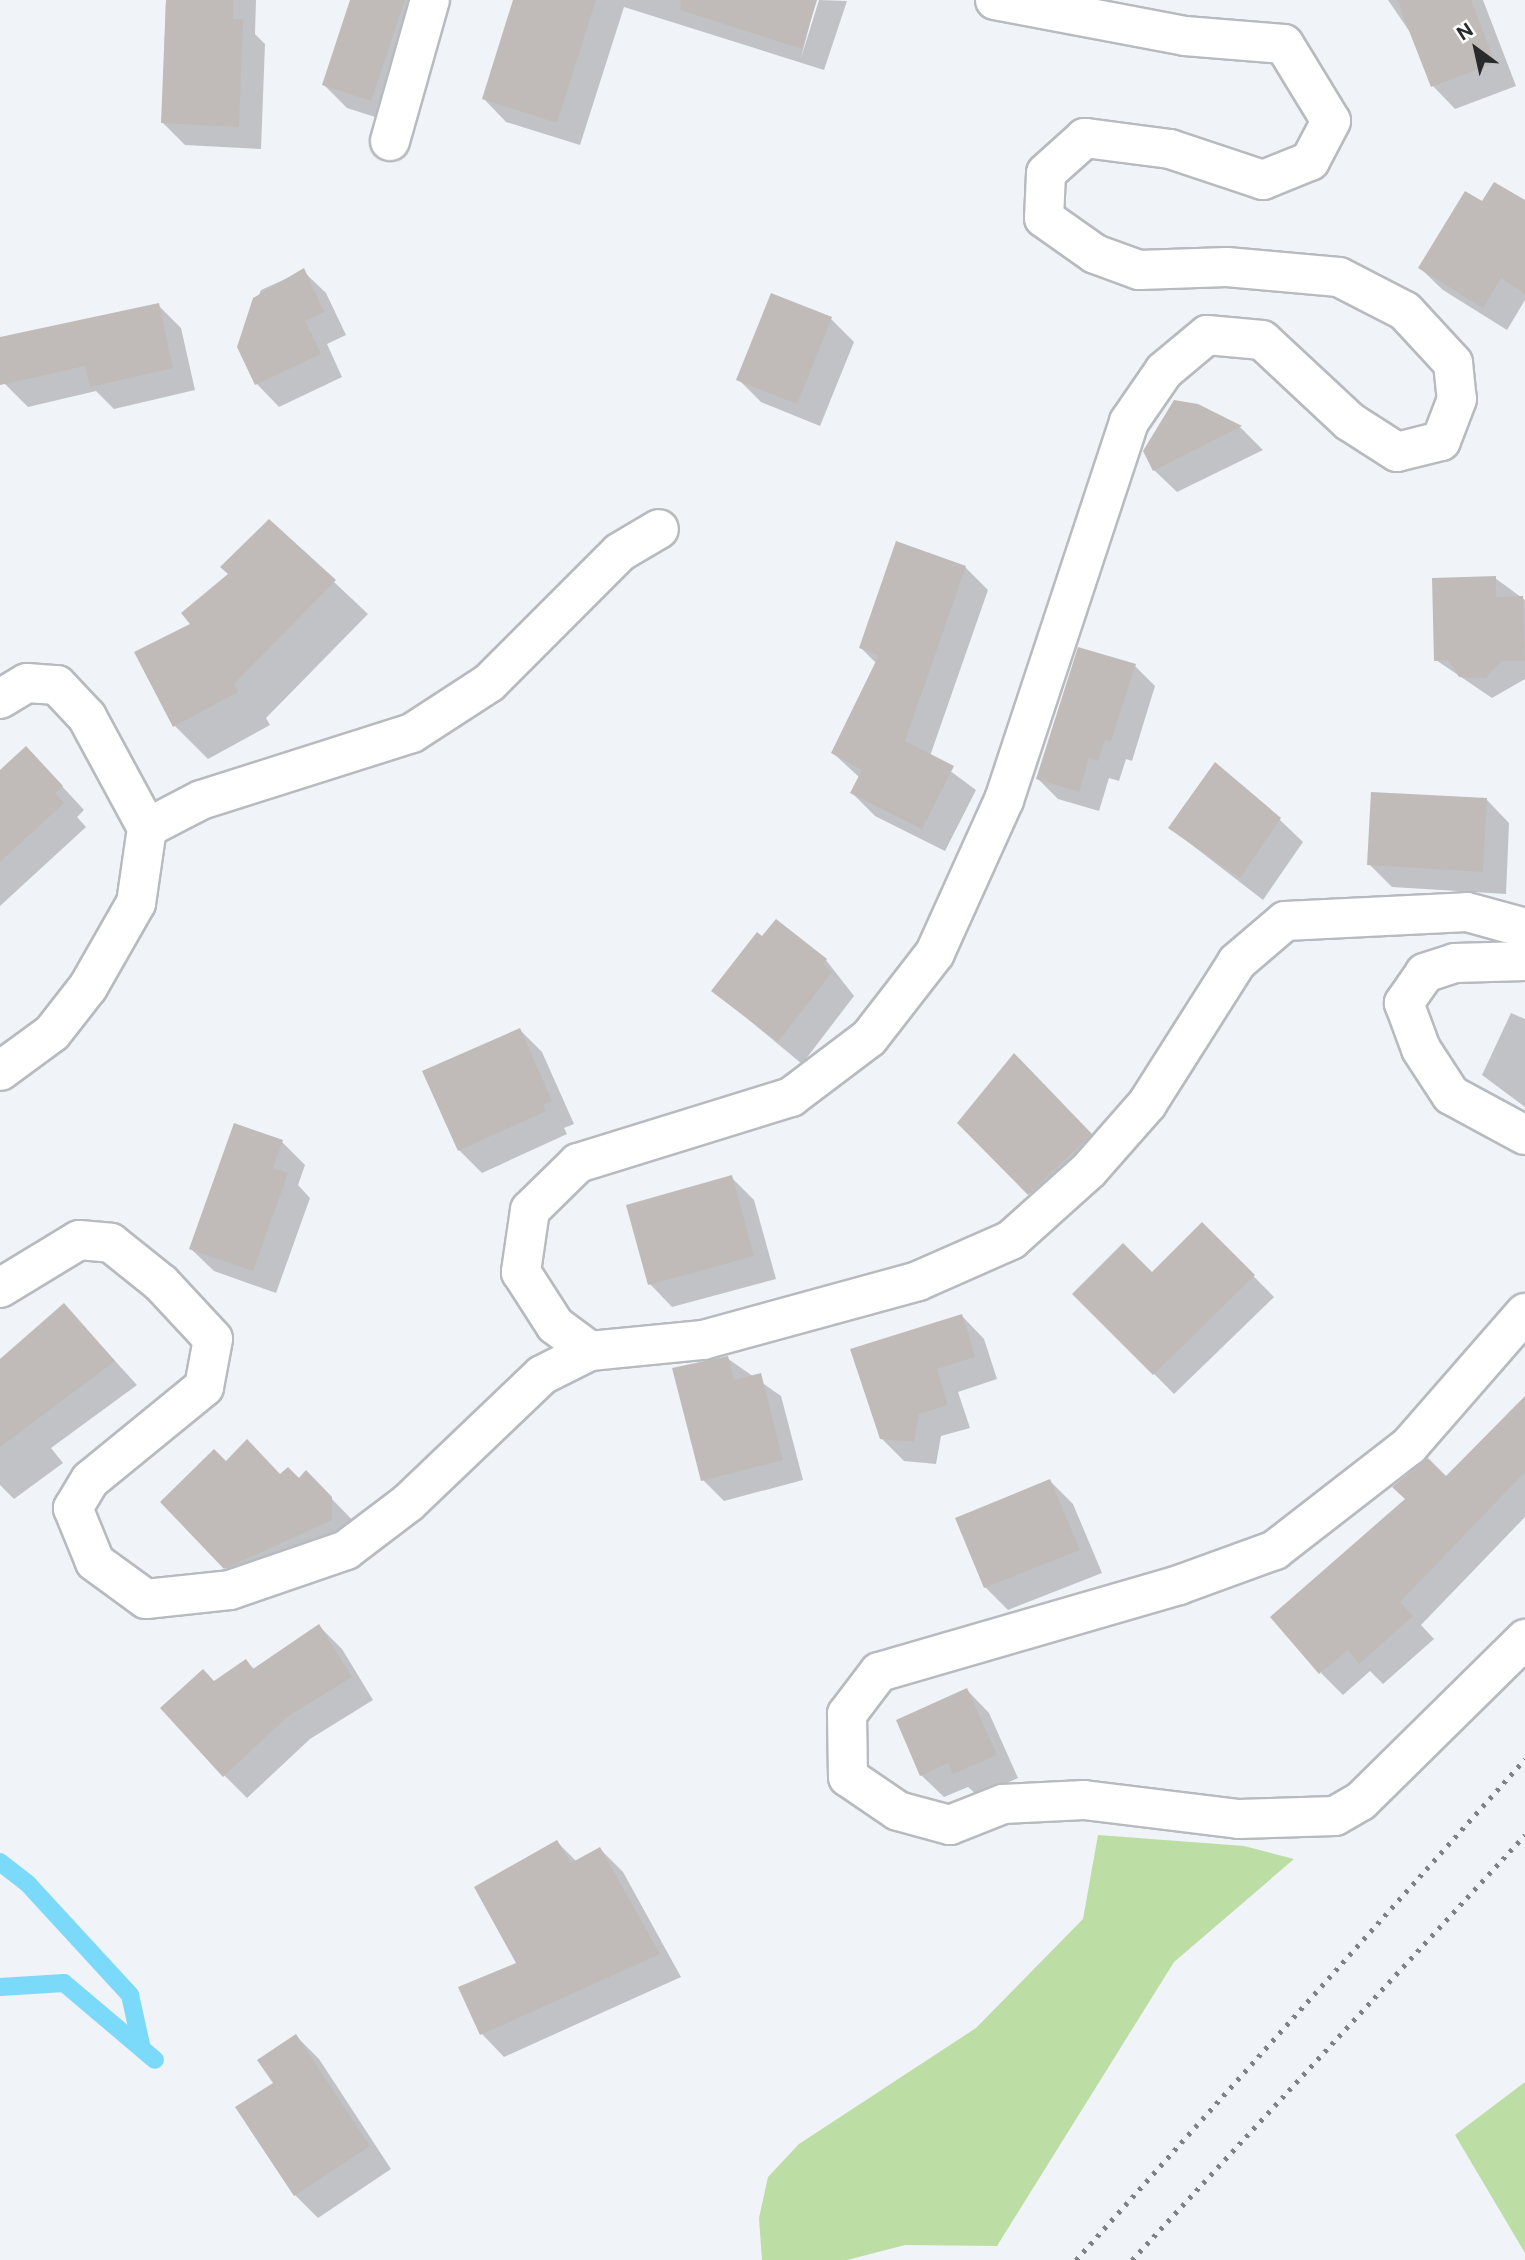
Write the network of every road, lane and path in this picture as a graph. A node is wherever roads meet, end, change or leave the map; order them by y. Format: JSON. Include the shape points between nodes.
{"nodes":[{"id":1,"x":430,"y":0,"type":"edge"},
{"id":2,"x":996,"y":0,"type":"edge"},
{"id":3,"x":390,"y":141,"type":"dead end"},
{"id":4,"x":659,"y":529,"type":"dead end"},
{"id":5,"x":0,"y":699,"type":"edge"},
{"id":6,"x":147,"y":828,"type":"junction"},
{"id":7,"x":1525,"y":928,"type":"edge"},
{"id":8,"x":1525,"y":961,"type":"edge"},
{"id":9,"x":0,"y":1071,"type":"edge"},
{"id":10,"x":1525,"y":1135,"type":"edge"},
{"id":11,"x":0,"y":1288,"type":"edge"},
{"id":12,"x":1525,"y":1313,"type":"edge"},
{"id":13,"x":590,"y":1351,"type":"junction"},
{"id":14,"x":1525,"y":1639,"type":"edge"}],
"edges":[{"from":1,"to":3,"type":"street"},
{"from":2,"to":13,"type":"street","via":[[1185,36],[1284,44],[1331,121],[1310,161],[1263,180],[1170,149],[1086,138],[1046,173],[1044,218],[1095,254],[1139,270],[1227,267],[1339,277],[1405,311],[1453,363],[1457,399],[1441,441],[1397,452],[1350,422],[1262,340],[1208,335],[1164,371],[1129,422],[1004,800],[935,953],[869,1038],[791,1097],[578,1163],[530,1210],[521,1272],[555,1325]]},
{"from":4,"to":6,"type":"street","via":[[620,552],[489,683],[412,733],[201,800]]},
{"from":5,"to":6,"type":"street","via":[[27,683],[57,685],[87,717]]},
{"from":6,"to":9,"type":"street","via":[[136,903],[88,987],[52,1033]]},
{"from":7,"to":13,"type":"street","via":[[1468,912],[1285,920],[1237,962],[1147,1104],[1089,1170],[1011,1240],[918,1281],[703,1340]]},
{"from":8,"to":10,"type":"street","via":[[1435,970],[1404,1003],[1421,1049],[1451,1095]]},
{"from":11,"to":13,"type":"street","via":[[79,1240],[111,1243],[161,1283],[213,1339],[204,1387],[90,1480],[73,1508],[95,1562],[146,1599],[230,1590],[346,1550],[408,1503],[542,1375]]},
{"from":12,"to":14,"type":"street","via":[[1409,1446],[1275,1550],[1179,1585],[880,1672],[847,1714],[848,1777],[898,1811],[950,1825],[1003,1804],[1084,1800],[1239,1819],[1335,1816],[1361,1801]]}]}
